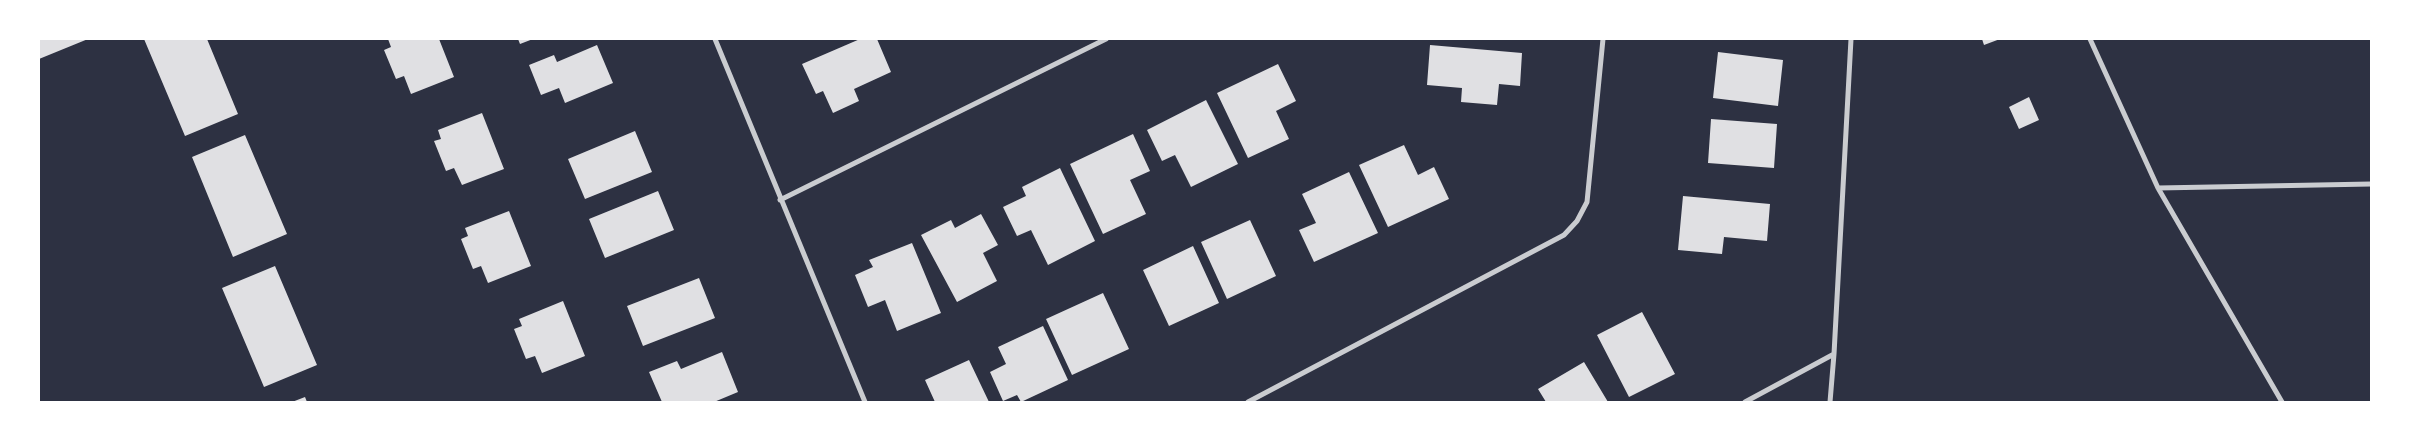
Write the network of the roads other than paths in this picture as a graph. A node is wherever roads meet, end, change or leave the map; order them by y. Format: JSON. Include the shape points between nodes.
{"nodes":[{"id":1,"x":715,"y":39,"type":"edge"},
{"id":2,"x":1106,"y":39,"type":"edge"},
{"id":3,"x":1603,"y":39,"type":"edge"},
{"id":4,"x":1851,"y":39,"type":"edge"},
{"id":5,"x":2090,"y":39,"type":"edge"},
{"id":6,"x":2371,"y":184,"type":"edge"},
{"id":7,"x":2158,"y":188,"type":"junction"},
{"id":8,"x":780,"y":200,"type":"junction"},
{"id":9,"x":1834,"y":354,"type":"junction"},
{"id":10,"x":865,"y":402,"type":"edge"},
{"id":11,"x":1248,"y":402,"type":"edge"},
{"id":12,"x":1745,"y":402,"type":"edge"},
{"id":13,"x":1830,"y":402,"type":"edge"},
{"id":14,"x":2282,"y":402,"type":"edge"}],
"edges":[{"from":1,"to":8,"type":"street"},
{"from":2,"to":8,"type":"street"},
{"from":3,"to":11,"type":"street","via":[[1587,202],[1578,221],[1564,235]]},
{"from":4,"to":9,"type":"street"},
{"from":5,"to":7,"type":"street"},
{"from":6,"to":7,"type":"street"},
{"from":7,"to":14,"type":"street"},
{"from":8,"to":10,"type":"street"},
{"from":9,"to":12,"type":"street"},
{"from":9,"to":13,"type":"street"}]}
